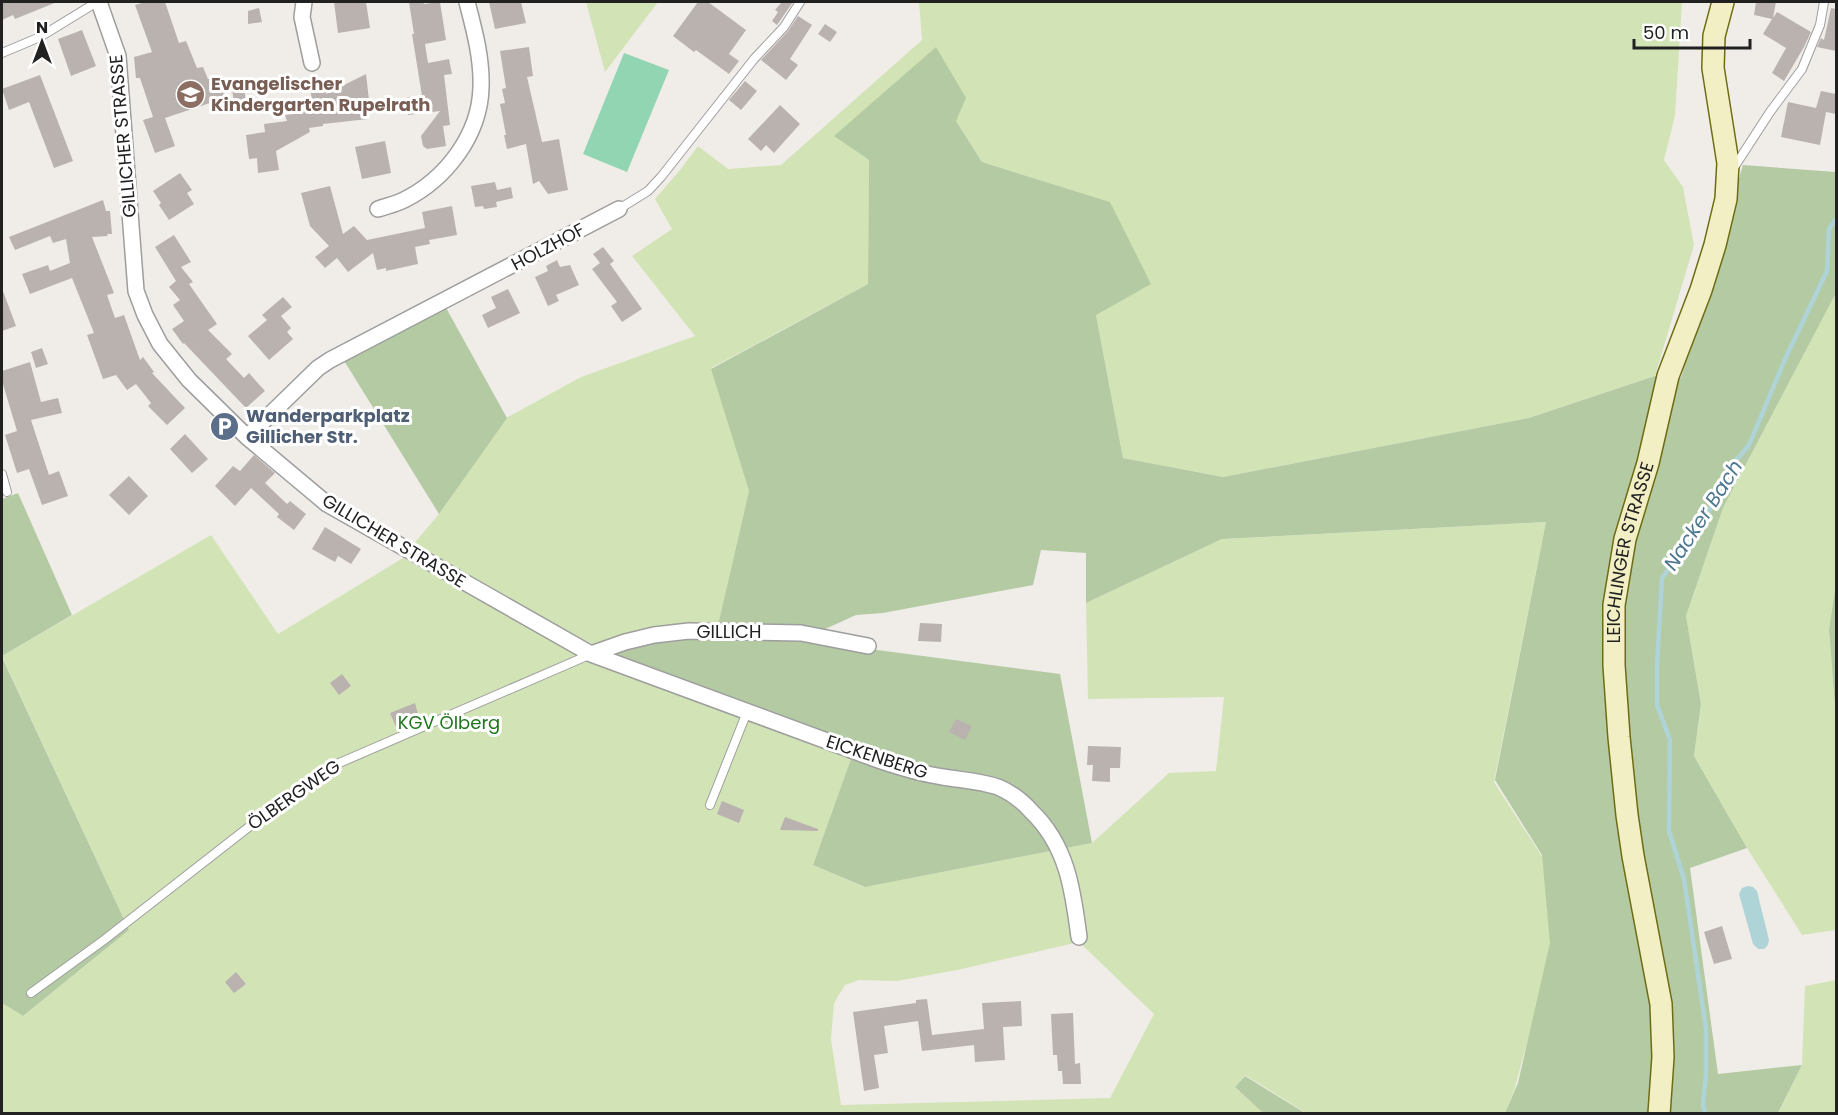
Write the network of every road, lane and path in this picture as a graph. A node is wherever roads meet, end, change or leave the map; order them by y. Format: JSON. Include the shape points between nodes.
{"nodes":[{"id":1,"x":98,"y":2,"type":"edge"},
{"id":2,"x":304,"y":2,"type":"edge"},
{"id":3,"x":467,"y":2,"type":"edge"},
{"id":4,"x":800,"y":2,"type":"edge"},
{"id":5,"x":1723,"y":2,"type":"edge"},
{"id":6,"x":1824,"y":2,"type":"edge"},
{"id":7,"x":2,"y":53,"type":"edge"},
{"id":8,"x":312,"y":63,"type":"dead end"},
{"id":9,"x":1728,"y":174,"type":"junction"},
{"id":10,"x":378,"y":209,"type":"dead end"},
{"id":11,"x":619,"y":209,"type":"joint"},
{"id":12,"x":247,"y":437,"type":"junction"},
{"id":13,"x":2,"y":474,"type":"edge"},
{"id":14,"x":8,"y":492,"type":"dead end"},
{"id":15,"x":868,"y":646,"type":"dead end"},
{"id":16,"x":591,"y":654,"type":"junction"},
{"id":17,"x":747,"y":712,"type":"junction"},
{"id":18,"x":710,"y":805,"type":"dead end"},
{"id":19,"x":1079,"y":937,"type":"dead end"},
{"id":20,"x":31,"y":993,"type":"dead end"},
{"id":21,"x":1659,"y":1113,"type":"edge"}],
"edges":[{"from":1,"to":7,"type":"lane","via":[[40,37]]},
{"from":1,"to":12,"type":"street","name":"GILLICHER STRASSE","via":[[118,56],[136,291],[160,344],[189,380]]},
{"from":2,"to":8,"type":"street","via":[[302,17]]},
{"from":3,"to":10,"type":"street","via":[[477,42],[481,87],[475,121],[456,157],[441,174],[404,200]]},
{"from":4,"to":11,"type":"lane","name":"HOLZHOF","via":[[784,27],[661,177],[648,191]]},
{"from":5,"to":9,"type":"main road","name":"LEICHLINGER STRASSE","via":[[1714,36],[1713,68]]},
{"from":6,"to":9,"type":"lane","via":[[1820,25],[1802,69]]},
{"from":9,"to":21,"type":"main road","name":"LEICHLINGER STRASSE","via":[[1715,245],[1666,383],[1625,539],[1614,605],[1614,665],[1627,815],[1661,1004],[1664,1057]]},
{"from":11,"to":12,"type":"street","name":"HOLZHOF","via":[[330,360]]},
{"from":12,"to":16,"type":"street","name":"GILLICHER STRASSE","via":[[327,504]]},
{"from":13,"to":14,"type":"lane"},
{"from":15,"to":16,"type":"street","name":"GILLICH","via":[[801,633],[689,631],[654,635]]},
{"from":16,"to":17,"type":"street","name":"EICKENBERG"},
{"from":16,"to":20,"type":"lane","name":"ÖLBERGWEG","via":[[330,767]]},
{"from":17,"to":18,"type":"lane"},
{"from":17,"to":19,"type":"street","name":"EICKENBERG","via":[[881,761],[983,783],[1012,795],[1037,816],[1063,856]]}]}
